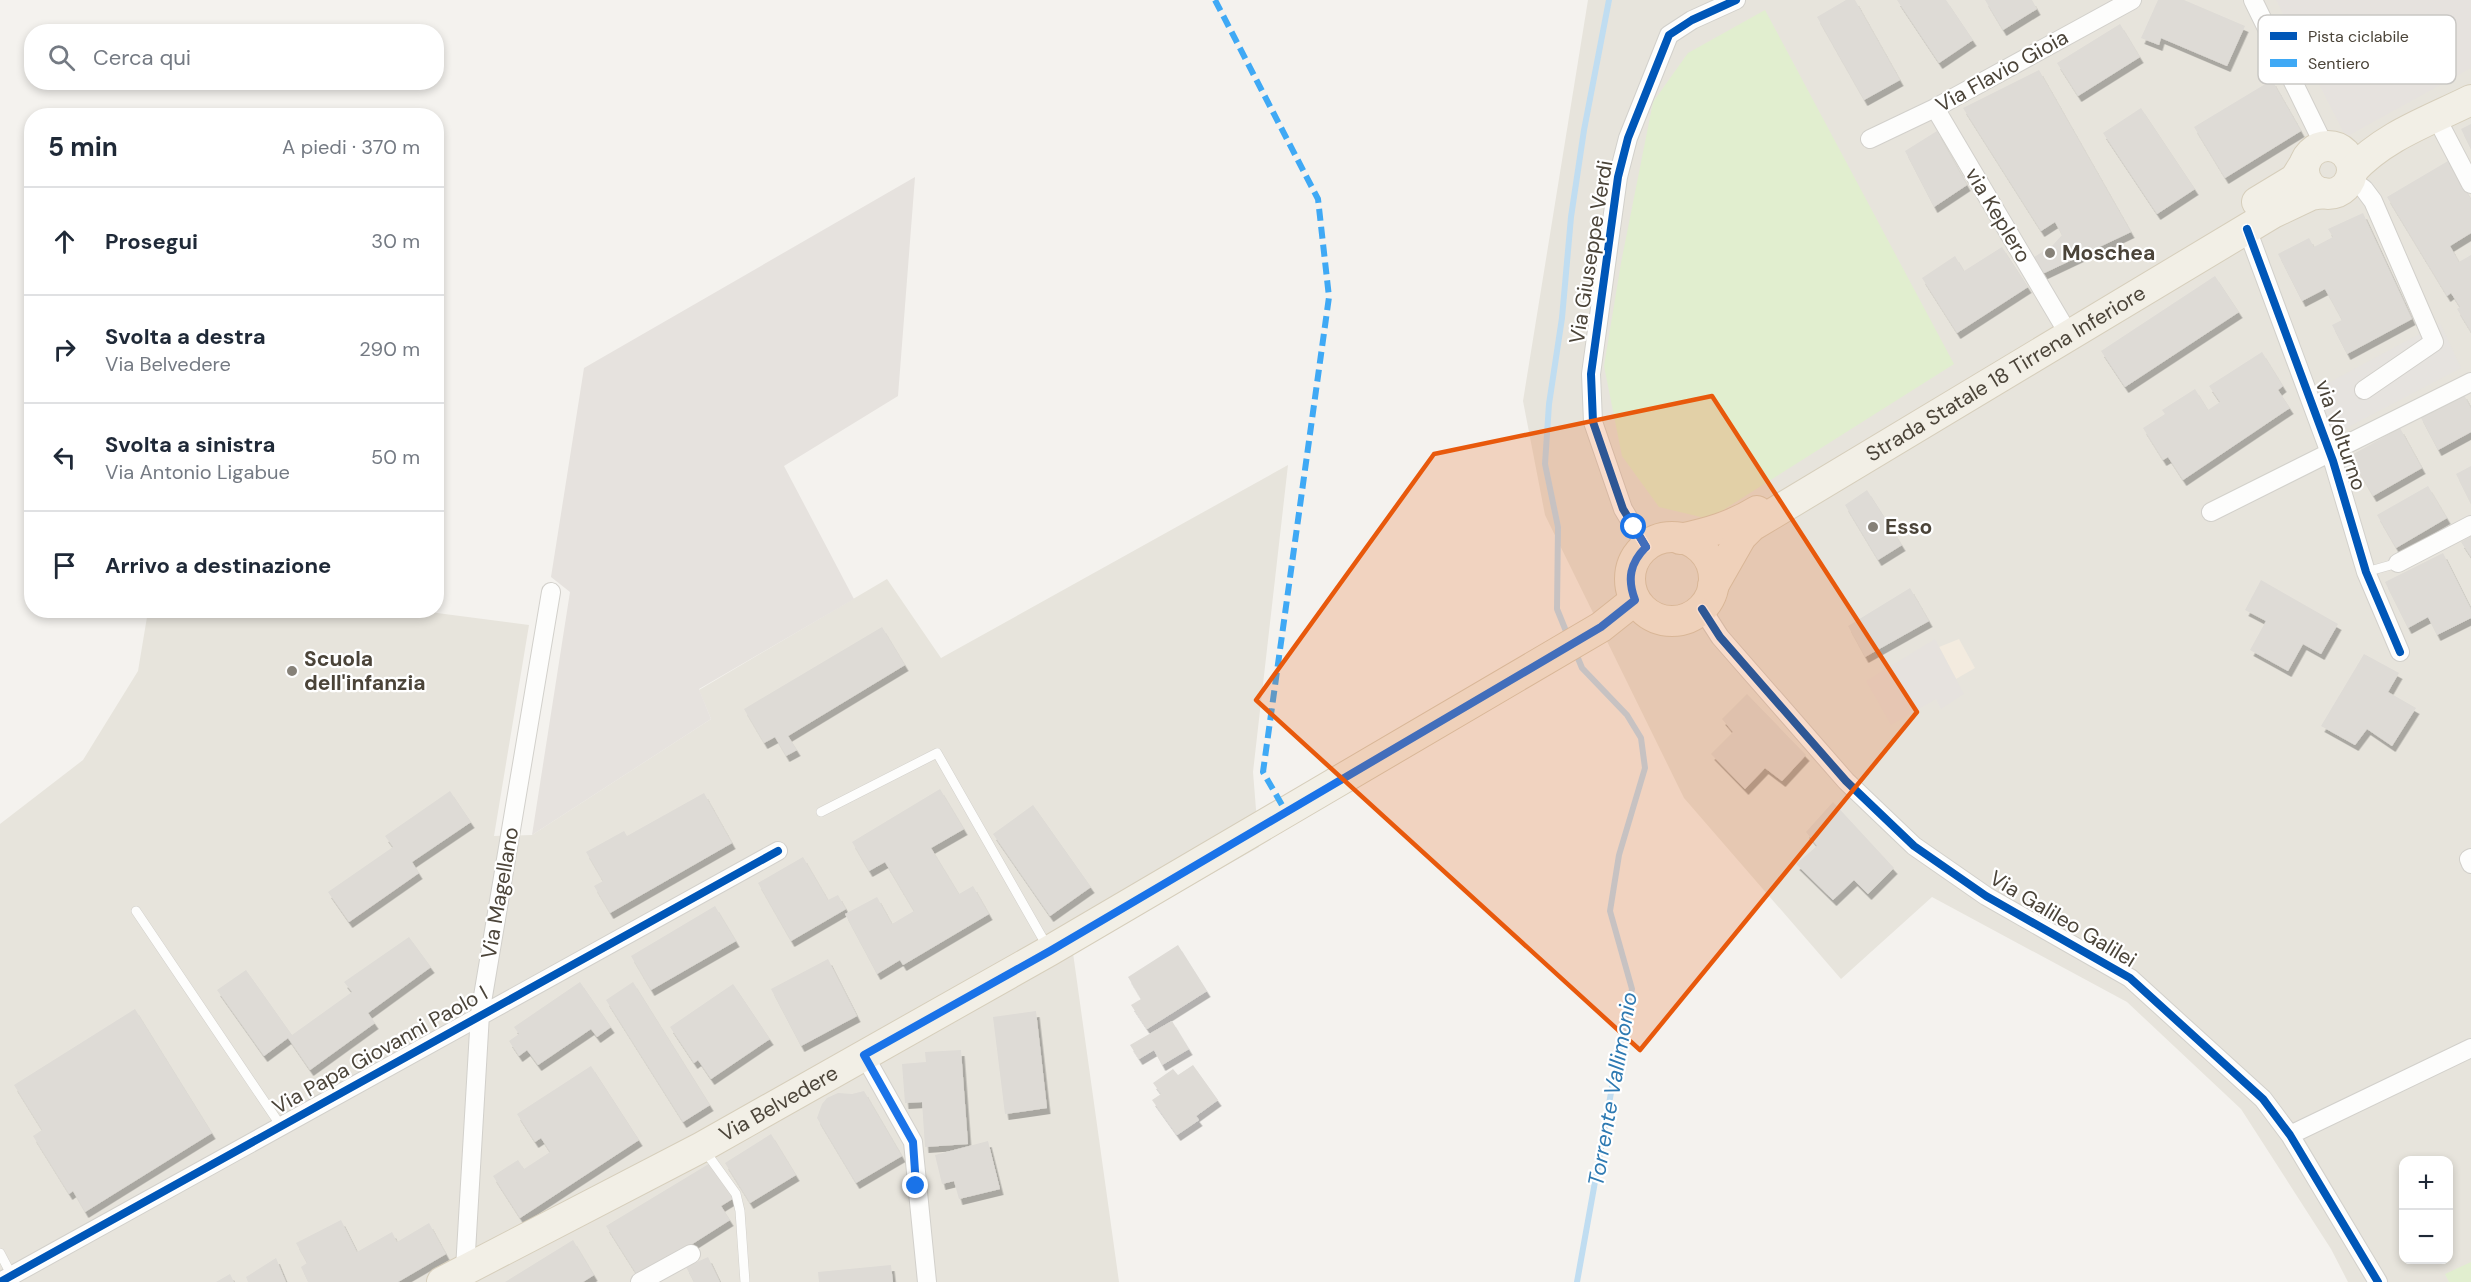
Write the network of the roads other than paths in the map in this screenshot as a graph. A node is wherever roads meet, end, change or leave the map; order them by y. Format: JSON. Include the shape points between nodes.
{"nodes":[{"id":1,"x":1736,"y":0,"type":"edge"},
{"id":2,"x":2132,"y":0,"type":"edge"},
{"id":3,"x":2253,"y":0,"type":"edge"},
{"id":4,"x":2260,"y":15,"type":"edge"},
{"id":5,"x":2294,"y":84,"type":"edge"},
{"id":6,"x":2471,"y":100,"type":"edge"},
{"id":7,"x":1935,"y":108,"type":"junction"},
{"id":8,"x":2428,"y":121,"type":"junction"},
{"id":9,"x":1870,"y":139,"type":"dead end"},
{"id":10,"x":2333,"y":162,"type":"junction"},
{"id":11,"x":2471,"y":184,"type":"edge"},
{"id":12,"x":2247,"y":229,"type":"junction"},
{"id":13,"x":2062,"y":323,"type":"junction"},
{"id":14,"x":2471,"y":382,"type":"edge"},
{"id":15,"x":2364,"y":390,"type":"dead end"},
{"id":16,"x":2329,"y":452,"type":"junction"},
{"id":17,"x":2211,"y":512,"type":"dead end"},
{"id":18,"x":2471,"y":525,"type":"edge"},
{"id":19,"x":1680,"y":539,"type":"junction"},
{"id":20,"x":1646,"y":547,"type":"junction"},
{"id":21,"x":2398,"y":563,"type":"joint"},
{"id":22,"x":2366,"y":572,"type":"junction"},
{"id":23,"x":551,"y":592,"type":"dead end"},
{"id":24,"x":1708,"y":597,"type":"junction"},
{"id":25,"x":1635,"y":600,"type":"junction"},
{"id":26,"x":2400,"y":652,"type":"dead end"},
{"id":27,"x":821,"y":812,"type":"dead end"},
{"id":28,"x":778,"y":851,"type":"dead end"},
{"id":29,"x":2471,"y":858,"type":"edge"},
{"id":30,"x":2471,"y":864,"type":"edge"},
{"id":31,"x":136,"y":910,"type":"dead end"},
{"id":32,"x":1050,"y":951,"type":"junction"},
{"id":33,"x":480,"y":1014,"type":"junction"},
{"id":34,"x":2471,"y":1048,"type":"edge"},
{"id":35,"x":864,"y":1055,"type":"junction"},
{"id":36,"x":281,"y":1126,"type":"junction"},
{"id":37,"x":2289,"y":1135,"type":"junction"},
{"id":38,"x":702,"y":1147,"type":"junction"},
{"id":39,"x":0,"y":1253,"type":"edge"},
{"id":40,"x":691,"y":1254,"type":"dead end"},
{"id":41,"x":459,"y":1278,"type":"edge"},
{"id":42,"x":6,"y":1279,"type":"edge"},
{"id":43,"x":640,"y":1282,"type":"edge"},
{"id":44,"x":745,"y":1282,"type":"edge"},
{"id":45,"x":927,"y":1282,"type":"edge"},
{"id":46,"x":2378,"y":1282,"type":"edge"}],
"edges":[{"from":1,"to":20,"type":"street","name":"Via Giuseppe Verdi","via":[[1669,35],[1628,138],[1618,177],[1591,374],[1593,422],[1623,509]]},
{"from":2,"to":7,"type":"street","name":"Via Flavio Gioia"},
{"from":3,"to":4,"type":"street"},
{"from":5,"to":10,"type":"street"},
{"from":6,"to":8,"type":"main road","name":"Strada Statale 18 Tirrena Inferiore"},
{"from":7,"to":9,"type":"street","name":"Via Flavio Gioia"},
{"from":7,"to":13,"type":"street","name":"via Keplero"},
{"from":8,"to":10,"type":"main road","name":"Strada Statale 18 Tirrena Inferiore","via":[[2381,145]]},
{"from":8,"to":11,"type":"street"},
{"from":10,"to":12,"type":"main road","name":"Strada Statale 18 Tirrena Inferiore","via":[[2304,171],[2309,184],[2324,193],[2295,202]]},
{"from":10,"to":13,"type":"main road","name":"Strada Statale 18 Tirrena Inferiore","via":[[2295,178]]},
{"from":10,"to":15,"type":"street","via":[[2373,201],[2434,342]]},
{"from":12,"to":16,"type":"street","name":"via Volturno"},
{"from":12,"to":24,"type":"main road","name":"Strada Statale 18 Tirrena Inferiore","via":[[1752,526],[1741,537]]},
{"from":13,"to":19,"type":"main road","name":"Strada Statale 18 Tirrena Inferiore","via":[[1740,522]]},
{"from":14,"to":16,"type":"street"},
{"from":16,"to":17,"type":"street"},
{"from":16,"to":22,"type":"street","name":"via Volturno"},
{"from":18,"to":21,"type":"street"},
{"from":19,"to":20,"type":"main road","name":"Strada Statale 18 Tirrena Inferiore","via":[[1659,540]]},
{"from":19,"to":24,"type":"main road","via":[[1701,548],[1710,560],[1714,573]]},
{"from":20,"to":25,"type":"main road","via":[[1632,566],[1631,589]]},
{"from":21,"to":22,"type":"lane"},
{"from":22,"to":26,"type":"street","name":"via Volturno"},
{"from":23,"to":33,"type":"street","name":"Via Magellano"},
{"from":24,"to":25,"type":"main road","via":[[1691,616],[1679,621],[1649,614]]},
{"from":24,"to":37,"type":"street","name":"Via Galileo Galilei","via":[[1720,637],[1845,781],[1914,846],[1986,896],[2130,978],[2263,1099]]},
{"from":25,"to":32,"type":"main road","name":"Via Belvedere","via":[[1601,627]]},
{"from":27,"to":32,"type":"lane","via":[[937,753]]},
{"from":28,"to":33,"type":"street","name":"Via Papa Giovanni Paolo I"},
{"from":29,"to":30,"type":"street"},
{"from":31,"to":36,"type":"lane"},
{"from":32,"to":35,"type":"main road","name":"Via Belvedere"},
{"from":33,"to":36,"type":"street","name":"Via Papa Giovanni Paolo I"},
{"from":33,"to":41,"type":"street","name":"Via Magellano"},
{"from":34,"to":37,"type":"street"},
{"from":35,"to":38,"type":"main road","name":"Via Belvedere"},
{"from":35,"to":45,"type":"street","via":[[913,1142]]},
{"from":36,"to":42,"type":"street","name":"Via Papa Giovanni Paolo I"},
{"from":37,"to":46,"type":"street","name":"Via Galileo Galilei"},
{"from":38,"to":41,"type":"main road","name":"Via Belvedere"},
{"from":38,"to":44,"type":"lane","via":[[736,1194]]},
{"from":39,"to":42,"type":"lane"},
{"from":40,"to":43,"type":"street"}]}
